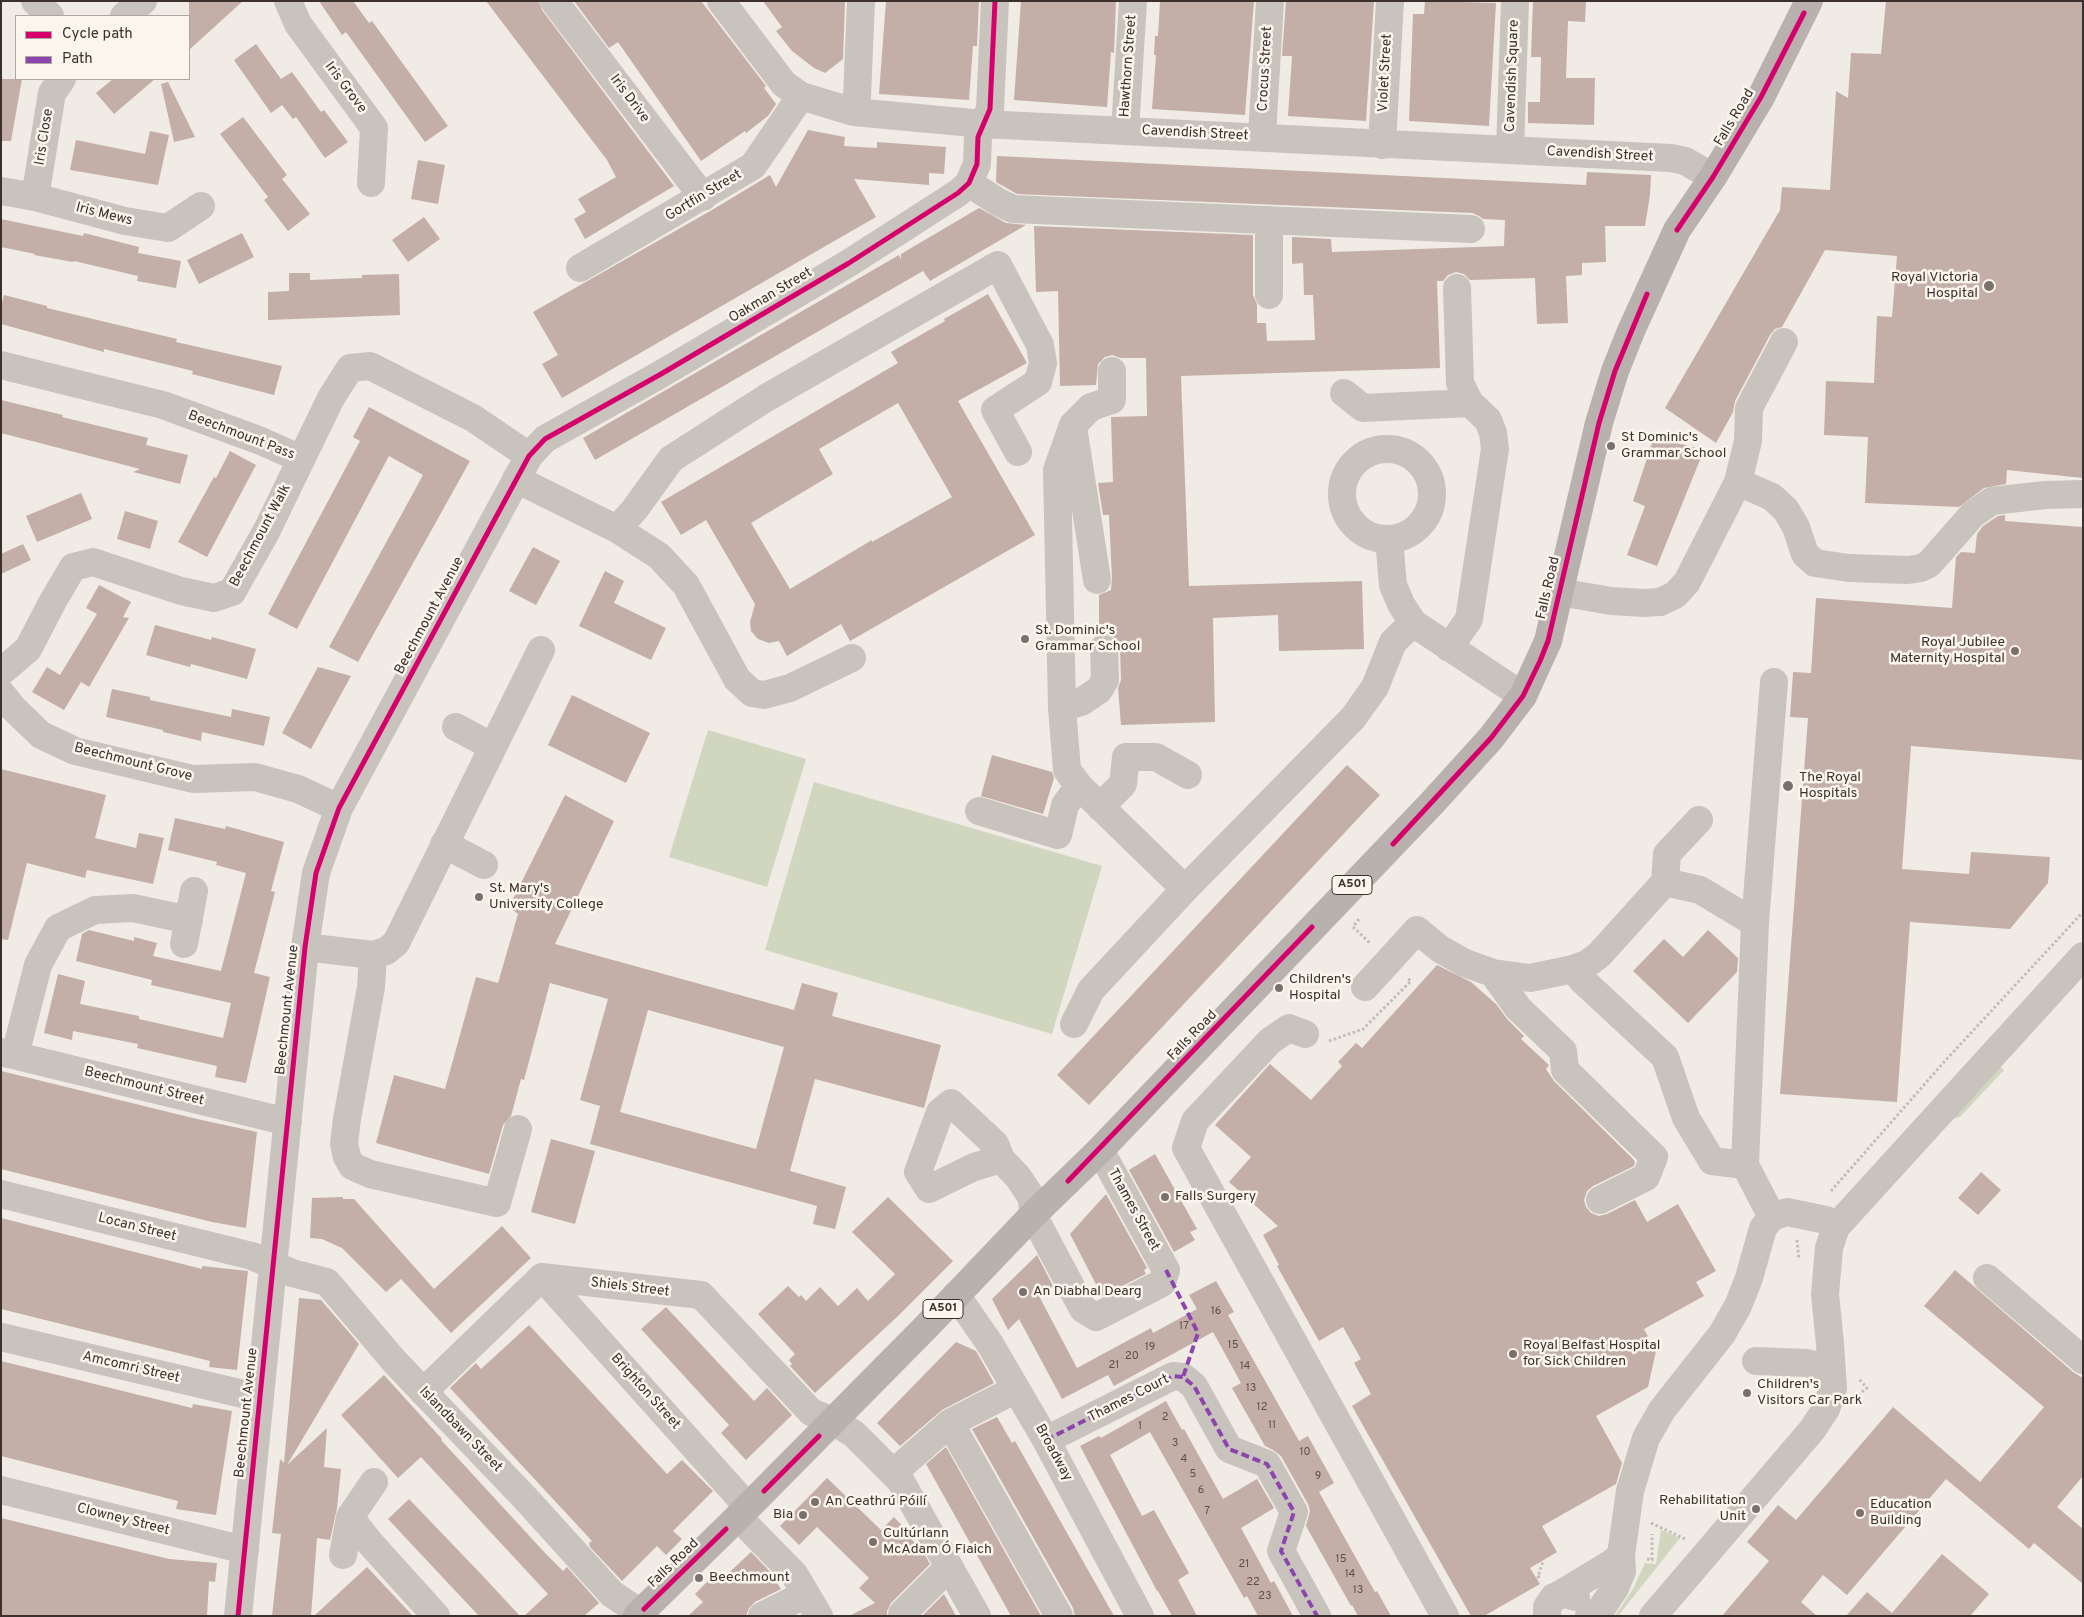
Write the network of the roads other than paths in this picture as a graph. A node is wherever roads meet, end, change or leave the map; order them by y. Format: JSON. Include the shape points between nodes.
{"nodes":[{"id":1,"x":35,"y":1,"type":"edge"},
{"id":2,"x":143,"y":1,"type":"edge"},
{"id":3,"x":288,"y":1,"type":"edge"},
{"id":4,"x":554,"y":1,"type":"edge"},
{"id":5,"x":721,"y":1,"type":"edge"},
{"id":6,"x":861,"y":1,"type":"edge"},
{"id":7,"x":995,"y":1,"type":"edge"},
{"id":8,"x":1133,"y":1,"type":"edge"},
{"id":9,"x":1270,"y":1,"type":"edge"},
{"id":10,"x":1390,"y":1,"type":"edge"},
{"id":11,"x":1515,"y":1,"type":"edge"},
{"id":12,"x":1810,"y":1,"type":"edge"},
{"id":13,"x":49,"y":15,"type":"edge"},
{"id":14,"x":125,"y":15,"type":"edge"},
{"id":15,"x":61,"y":80,"type":"edge"},
{"id":16,"x":801,"y":96,"type":"junction"},
{"id":17,"x":854,"y":112,"type":"junction"},
{"id":18,"x":983,"y":124,"type":"junction"},
{"id":19,"x":1125,"y":130,"type":"junction"},
{"id":20,"x":1262,"y":136,"type":"junction"},
{"id":21,"x":1382,"y":145,"type":"junction"},
{"id":22,"x":1510,"y":150,"type":"junction"},
{"id":23,"x":1713,"y":177,"type":"junction"},
{"id":24,"x":370,"y":183,"type":"dead end"},
{"id":25,"x":969,"y":183,"type":"junction"},
{"id":26,"x":1,"y":191,"type":"edge"},
{"id":27,"x":35,"y":197,"type":"junction"},
{"id":28,"x":703,"y":197,"type":"junction"},
{"id":29,"x":201,"y":206,"type":"dead end"},
{"id":30,"x":1269,"y":220,"type":"junction"},
{"id":31,"x":1471,"y":229,"type":"dead end"},
{"id":32,"x":580,"y":268,"type":"dead end"},
{"id":33,"x":1457,"y":288,"type":"dead end"},
{"id":34,"x":1269,"y":295,"type":"dead end"},
{"id":35,"x":1784,"y":342,"type":"dead end"},
{"id":36,"x":1,"y":365,"type":"edge"},
{"id":37,"x":1112,"y":370,"type":"dead end"},
{"id":38,"x":1344,"y":393,"type":"dead end"},
{"id":39,"x":1470,"y":403,"type":"junction"},
{"id":40,"x":1073,"y":426,"type":"junction"},
{"id":41,"x":1018,"y":452,"type":"dead end"},
{"id":42,"x":301,"y":459,"type":"junction"},
{"id":43,"x":523,"y":467,"type":"junction"},
{"id":44,"x":1738,"y":482,"type":"junction"},
{"id":45,"x":2083,"y":494,"type":"edge"},
{"id":46,"x":618,"y":530,"type":"junction"},
{"id":47,"x":1389,"y":539,"type":"dead end"},
{"id":48,"x":1097,"y":580,"type":"dead end"},
{"id":49,"x":1559,"y":592,"type":"junction"},
{"id":50,"x":1413,"y":623,"type":"junction"},
{"id":51,"x":1104,"y":648,"type":"dead end"},
{"id":52,"x":1449,"y":648,"type":"junction"},
{"id":53,"x":541,"y":650,"type":"dead end"},
{"id":54,"x":852,"y":658,"type":"dead end"},
{"id":55,"x":1,"y":672,"type":"edge"},
{"id":56,"x":1774,"y":682,"type":"dead end"},
{"id":57,"x":1,"y":693,"type":"edge"},
{"id":58,"x":1522,"y":696,"type":"junction"},
{"id":59,"x":1062,"y":708,"type":"junction"},
{"id":60,"x":456,"y":727,"type":"dead end"},
{"id":61,"x":494,"y":747,"type":"junction"},
{"id":62,"x":1188,"y":775,"type":"dead end"},
{"id":63,"x":1079,"y":786,"type":"junction"},
{"id":64,"x":1100,"y":807,"type":"junction"},
{"id":65,"x":339,"y":808,"type":"junction"},
{"id":66,"x":979,"y":811,"type":"dead end"},
{"id":67,"x":1699,"y":820,"type":"dead end"},
{"id":68,"x":444,"y":844,"type":"junction"},
{"id":69,"x":484,"y":865,"type":"dead end"},
{"id":70,"x":1665,"y":882,"type":"junction"},
{"id":71,"x":1185,"y":889,"type":"junction"},
{"id":72,"x":194,"y":891,"type":"dead end"},
{"id":73,"x":1755,"y":922,"type":"junction"},
{"id":74,"x":305,"y":947,"type":"junction"},
{"id":75,"x":373,"y":955,"type":"junction"},
{"id":76,"x":2083,"y":956,"type":"edge"},
{"id":77,"x":1573,"y":970,"type":"junction"},
{"id":78,"x":1493,"y":973,"type":"junction"},
{"id":79,"x":1365,"y":987,"type":"dead end"},
{"id":80,"x":1074,"y":1024,"type":"dead end"},
{"id":81,"x":1305,"y":1034,"type":"dead end"},
{"id":82,"x":8,"y":1054,"type":"edge"},
{"id":83,"x":288,"y":1122,"type":"junction"},
{"id":84,"x":518,"y":1129,"type":"dead end"},
{"id":85,"x":1100,"y":1150,"type":"junction"},
{"id":86,"x":1000,"y":1160,"type":"junction"},
{"id":87,"x":1745,"y":1165,"type":"junction"},
{"id":88,"x":1,"y":1194,"type":"edge"},
{"id":89,"x":1600,"y":1200,"type":"dead end"},
{"id":90,"x":1033,"y":1215,"type":"junction"},
{"id":91,"x":1772,"y":1217,"type":"junction"},
{"id":92,"x":1836,"y":1227,"type":"junction"},
{"id":93,"x":272,"y":1264,"type":"junction"},
{"id":94,"x":542,"y":1277,"type":"junction"},
{"id":95,"x":1987,"y":1278,"type":"dead end"},
{"id":96,"x":956,"y":1295,"type":"junction"},
{"id":97,"x":1,"y":1337,"type":"edge"},
{"id":98,"x":1830,"y":1344,"type":"junction"},
{"id":99,"x":2083,"y":1360,"type":"edge"},
{"id":100,"x":1832,"y":1388,"type":"junction"},
{"id":101,"x":1016,"y":1389,"type":"junction"},
{"id":102,"x":423,"y":1392,"type":"junction"},
{"id":103,"x":260,"y":1398,"type":"junction"},
{"id":104,"x":833,"y":1421,"type":"junction"},
{"id":105,"x":950,"y":1423,"type":"junction"},
{"id":106,"x":1046,"y":1440,"type":"junction"},
{"id":107,"x":893,"y":1473,"type":"junction"},
{"id":108,"x":374,"y":1482,"type":"dead end"},
{"id":109,"x":1,"y":1490,"type":"edge"},
{"id":110,"x":743,"y":1512,"type":"junction"},
{"id":111,"x":350,"y":1517,"type":"junction"},
{"id":112,"x":245,"y":1550,"type":"junction"},
{"id":113,"x":343,"y":1555,"type":"dead end"},
{"id":114,"x":1621,"y":1555,"type":"junction"},
{"id":115,"x":949,"y":1567,"type":"junction"},
{"id":116,"x":812,"y":1605,"type":"edge"},
{"id":117,"x":1553,"y":1605,"type":"edge"},
{"id":118,"x":641,"y":1615,"type":"edge"},
{"id":119,"x":238,"y":1616,"type":"edge"},
{"id":120,"x":436,"y":1616,"type":"edge"},
{"id":121,"x":762,"y":1616,"type":"edge"},
{"id":122,"x":903,"y":1616,"type":"edge"},
{"id":123,"x":977,"y":1616,"type":"edge"},
{"id":124,"x":1059,"y":1616,"type":"edge"},
{"id":125,"x":1140,"y":1616,"type":"edge"},
{"id":126,"x":1317,"y":1616,"type":"edge"},
{"id":127,"x":1445,"y":1616,"type":"edge"},
{"id":128,"x":1583,"y":1616,"type":"edge"},
{"id":129,"x":1589,"y":1616,"type":"edge"},
{"id":130,"x":1653,"y":1616,"type":"edge"}],
"edges":[{"from":1,"to":13,"type":"street"},
{"from":2,"to":14,"type":"street"},
{"from":3,"to":24,"type":"street","name":"Iris Grove","via":[[298,24],[374,128]]},
{"from":4,"to":28,"type":"street","name":"Iris Drive"},
{"from":5,"to":16,"type":"street","name":"Cavendish Street","via":[[784,84]]},
{"from":6,"to":17,"type":"street"},
{"from":7,"to":18,"type":"street","via":[[990,109]]},
{"from":8,"to":19,"type":"street","name":"Hawthorn Street"},
{"from":9,"to":20,"type":"street","name":"Crocus Street"},
{"from":10,"to":21,"type":"street","name":"Violet Street"},
{"from":11,"to":22,"type":"street","name":"Cavendish Square"},
{"from":12,"to":23,"type":"main road","name":"Falls Road","number":"A501","via":[[1761,97]]},
{"from":15,"to":27,"type":"street","name":"Iris Close","via":[[52,93]]},
{"from":16,"to":17,"type":"street","name":"Cavendish Street"},
{"from":16,"to":28,"type":"street","name":"Gortfin Street","via":[[753,166]]},
{"from":17,"to":18,"type":"street","name":"Cavendish Street"},
{"from":18,"to":19,"type":"street","name":"Cavendish Street"},
{"from":18,"to":25,"type":"street","via":[[978,137],[977,164]]},
{"from":19,"to":20,"type":"street","name":"Cavendish Street"},
{"from":20,"to":21,"type":"street","name":"Cavendish Street"},
{"from":21,"to":22,"type":"street","name":"Cavendish Street"},
{"from":22,"to":23,"type":"street","name":"Cavendish Street","via":[[1671,158],[1685,161]]},
{"from":23,"to":49,"type":"main road","name":"Falls Road","number":"A501","via":[[1677,230],[1615,371],[1599,423]]},
{"from":25,"to":30,"type":"street","via":[[1013,209]]},
{"from":25,"to":43,"type":"street","name":"Oakman Street","via":[[958,194],[849,263],[546,439]]},
{"from":26,"to":27,"type":"street","name":"Iris Mews"},
{"from":27,"to":29,"type":"street","name":"Iris Mews","via":[[124,221],[168,228]]},
{"from":28,"to":32,"type":"street","name":"Gortfin Street"},
{"from":30,"to":31,"type":"street"},
{"from":30,"to":34,"type":"street"},
{"from":33,"to":39,"type":"street","via":[[1460,383]]},
{"from":35,"to":44,"type":"street","via":[[1749,408],[1748,441]]},
{"from":36,"to":42,"type":"street","name":"Beechmount Pass","via":[[163,405],[261,440]]},
{"from":37,"to":40,"type":"street","via":[[1112,400],[1090,407]]},
{"from":38,"to":39,"type":"street","via":[[1363,408]]},
{"from":39,"to":52,"type":"street","via":[[1488,420],[1495,449],[1469,619]]},
{"from":40,"to":48,"type":"street"},
{"from":40,"to":59,"type":"street","via":[[1057,470]]},
{"from":41,"to":46,"type":"street","via":[[995,410],[1038,382],[1043,363],[1040,345],[998,265],[766,398],[671,459]]},
{"from":42,"to":43,"type":"street","name":"Beechmount Pass","via":[[330,398],[350,368],[370,366],[473,418]]},
{"from":42,"to":55,"type":"street","name":"Beechmount Walk","via":[[266,532],[232,592],[214,598],[181,591],[94,562],[73,567],[28,649]]},
{"from":43,"to":46,"type":"street"},
{"from":43,"to":65,"type":"street","name":"Beechmount Avenue"},
{"from":44,"to":45,"type":"street","via":[[1772,497],[1786,510],[1805,554],[1815,563],[1848,568],[1921,568],[1929,564],[1973,514],[1992,501]]},
{"from":44,"to":49,"type":"street","via":[[1687,582],[1675,595],[1660,602],[1644,604]]},
{"from":46,"to":54,"type":"street","via":[[659,556],[686,585],[736,679],[752,693],[764,695],[790,688]]},
{"from":47,"to":50,"type":"street","via":[[1394,585]]},
{"from":49,"to":58,"type":"main road","name":"Falls Road","number":"A501","via":[[1548,641]]},
{"from":50,"to":52,"type":"street"},
{"from":50,"to":71,"type":"street","via":[[1393,642],[1375,686],[1353,718]]},
{"from":51,"to":59,"type":"street","via":[[1105,680],[1099,690],[1082,702]]},
{"from":52,"to":58,"type":"street"},
{"from":53,"to":61,"type":"street"},
{"from":56,"to":73,"type":"street"},
{"from":57,"to":65,"type":"street","name":"Beechmount Grove","via":[[41,735],[75,751],[193,779],[255,777],[298,789]]},
{"from":58,"to":85,"type":"main road","name":"Falls Road","number":"A501","via":[[1491,738],[1433,802]]},
{"from":59,"to":63,"type":"street","via":[[1067,770]]},
{"from":60,"to":61,"type":"street"},
{"from":61,"to":68,"type":"street"},
{"from":62,"to":64,"type":"street","via":[[1156,757],[1126,757],[1124,784]]},
{"from":63,"to":64,"type":"street"},
{"from":63,"to":66,"type":"street","via":[[1065,805],[1058,835]]},
{"from":64,"to":71,"type":"street"},
{"from":65,"to":74,"type":"street","name":"Beechmount Avenue","via":[[316,873]]},
{"from":67,"to":70,"type":"street","via":[[1666,854]]},
{"from":68,"to":69,"type":"street"},
{"from":68,"to":75,"type":"street","via":[[396,943]]},
{"from":70,"to":73,"type":"street","via":[[1700,890]]},
{"from":70,"to":77,"type":"street","via":[[1599,955]]},
{"from":71,"to":80,"type":"street","via":[[1091,990]]},
{"from":72,"to":82,"type":"street","via":[[186,932],[134,908],[95,910],[58,928],[38,965]]},
{"from":73,"to":87,"type":"street"},
{"from":74,"to":75,"type":"street"},
{"from":74,"to":83,"type":"street","name":"Beechmount Avenue"},
{"from":75,"to":84,"type":"street","via":[[371,987],[344,1144],[352,1166],[370,1174],[497,1203]]},
{"from":76,"to":92,"type":"street"},
{"from":77,"to":78,"type":"street","via":[[1530,978]]},
{"from":77,"to":87,"type":"street","via":[[1665,1057],[1686,1118],[1712,1161]]},
{"from":78,"to":79,"type":"street","via":[[1440,949],[1417,930]]},
{"from":78,"to":89,"type":"street","via":[[1518,1008],[1563,1051],[1565,1070],[1654,1157],[1646,1177]]},
{"from":81,"to":127,"type":"street","via":[[1289,1028],[1270,1041],[1195,1121],[1186,1148]]},
{"from":82,"to":83,"type":"street","name":"Beechmount Street"},
{"from":83,"to":93,"type":"street","name":"Beechmount Avenue"},
{"from":85,"to":90,"type":"main road","name":"Falls Road","number":"A501"},
{"from":85,"to":90,"type":"street","name":"Thames Street","via":[[1166,1270],[1162,1283],[1096,1317],[1083,1309]]},
{"from":86,"to":86,"type":"street","via":[[995,1144],[951,1103],[940,1112],[924,1181]]},
{"from":86,"to":90,"type":"street","via":[[1018,1177],[1032,1198]]},
{"from":87,"to":91,"type":"street"},
{"from":88,"to":93,"type":"street","name":"Locan Street","via":[[252,1256]]},
{"from":90,"to":96,"type":"main road","name":"Falls Road","number":"A501"},
{"from":91,"to":92,"type":"street","via":[[1787,1212],[1826,1220]]},
{"from":91,"to":114,"type":"street","via":[[1763,1228],[1738,1306],[1722,1334],[1662,1410],[1646,1438],[1630,1491]]},
{"from":92,"to":98,"type":"street","via":[[1829,1248],[1825,1294]]},
{"from":93,"to":102,"type":"street","name":"Islandbawn Street","via":[[327,1282]]},
{"from":93,"to":103,"type":"street","name":"Beechmount Avenue"},
{"from":94,"to":102,"type":"street"},
{"from":94,"to":104,"type":"street","name":"Shiels Street","via":[[701,1296],[811,1412]]},
{"from":94,"to":110,"type":"street","name":"Brighton Street"},
{"from":95,"to":99,"type":"street"},
{"from":96,"to":101,"type":"street","name":"Broadway"},
{"from":96,"to":104,"type":"main road","name":"Falls Road","number":"A501"},
{"from":97,"to":103,"type":"street","name":"Amcomri Street"},
{"from":98,"to":100,"type":"street"},
{"from":98,"to":100,"type":"street","via":[[1762,1354],[1818,1366]]},
{"from":100,"to":130,"type":"street","via":[[1826,1409],[1812,1430]]},
{"from":101,"to":105,"type":"street"},
{"from":101,"to":106,"type":"street","name":"Broadway"},
{"from":102,"to":118,"type":"street","name":"Islandbawn Street","via":[[612,1594]]},
{"from":103,"to":112,"type":"street","name":"Beechmount Avenue"},
{"from":104,"to":107,"type":"street","name":"Shiels Street","via":[[854,1434]]},
{"from":104,"to":110,"type":"main road","name":"Falls Road","number":"A501"},
{"from":105,"to":107,"type":"street"},
{"from":105,"to":124,"type":"street"},
{"from":106,"to":125,"type":"street","name":"Broadway"},
{"from":106,"to":126,"type":"street","name":"Thames Court","via":[[1172,1376],[1184,1376],[1194,1386],[1229,1449],[1267,1464],[1294,1512],[1281,1551]]},
{"from":107,"to":115,"type":"street","name":"Shiels Street"},
{"from":108,"to":111,"type":"street"},
{"from":109,"to":112,"type":"street","name":"Clowney Street"},
{"from":110,"to":116,"type":"street","name":"Brighton Street","via":[[794,1574]]},
{"from":110,"to":118,"type":"main road","name":"Falls Road","number":"A501"},
{"from":111,"to":113,"type":"street"},
{"from":111,"to":120,"type":"street"},
{"from":112,"to":119,"type":"street","name":"Beechmount Avenue"},
{"from":114,"to":117,"type":"street"},
{"from":114,"to":129,"type":"street","via":[[1622,1571],[1615,1588],[1602,1609]]},
{"from":115,"to":122,"type":"street"},
{"from":115,"to":123,"type":"street","name":"Shiels Street"},
{"from":116,"to":121,"type":"street"},
{"from":117,"to":128,"type":"street","via":[[1570,1594],[1579,1600]]}]}
